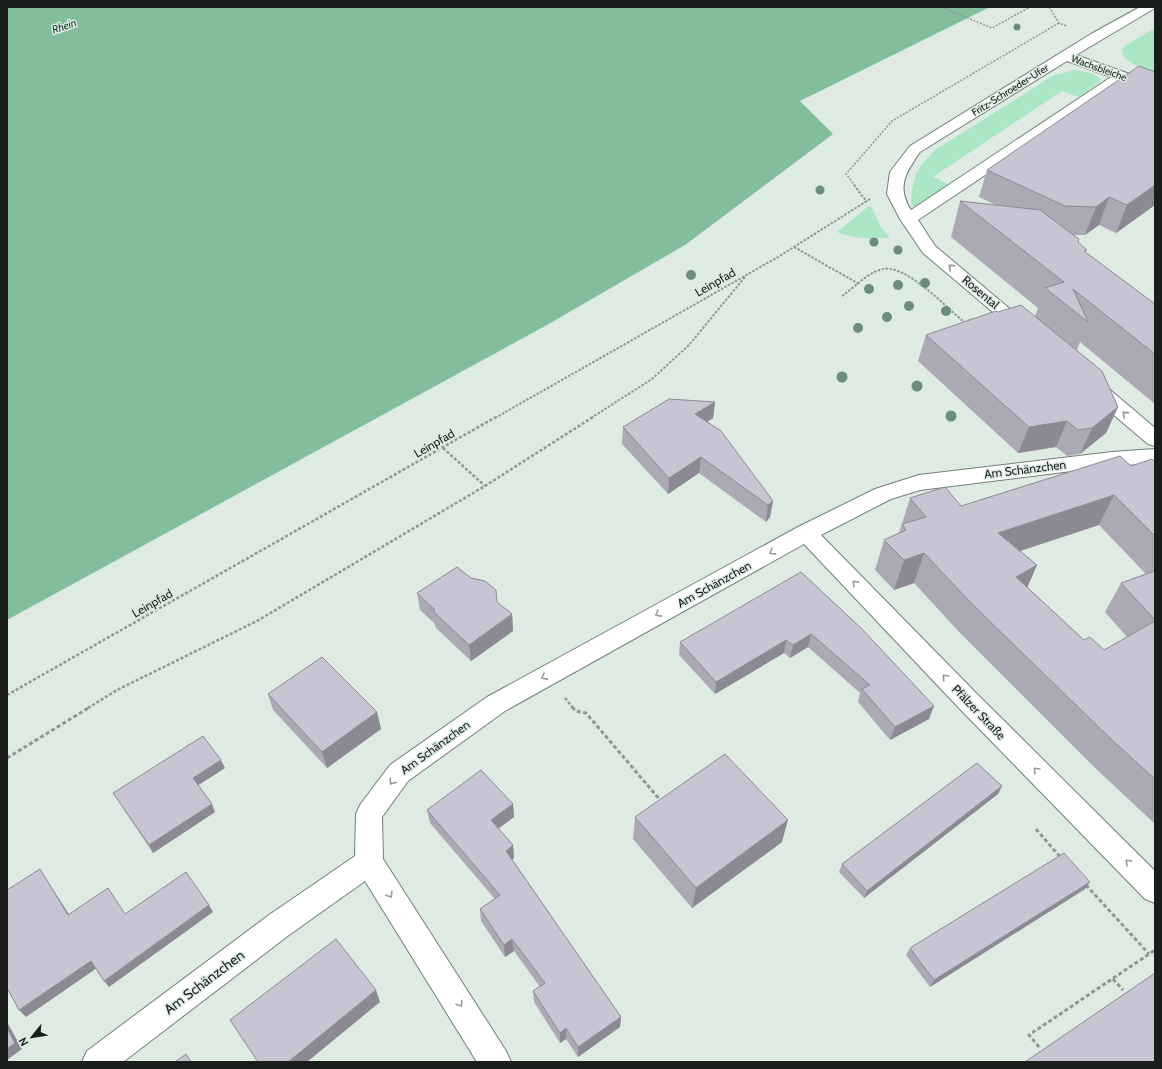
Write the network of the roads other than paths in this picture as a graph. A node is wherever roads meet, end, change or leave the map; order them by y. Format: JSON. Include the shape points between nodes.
{"nodes":[{"id":1,"x":1149,"y":7,"type":"edge"},
{"id":2,"x":1065,"y":56,"type":"junction"},
{"id":3,"x":1121,"y":77,"type":"junction"},
{"id":4,"x":1155,"y":88,"type":"edge"},
{"id":5,"x":895,"y":194,"type":"joint"},
{"id":6,"x":908,"y":219,"type":"junction"},
{"id":7,"x":1039,"y":342,"type":"edge"},
{"id":8,"x":1082,"y":378,"type":"edge"},
{"id":9,"x":1155,"y":439,"type":"edge"},
{"id":10,"x":1155,"y":456,"type":"edge"},
{"id":11,"x":806,"y":533,"type":"junction"},
{"id":12,"x":369,"y":862,"type":"junction"},
{"id":13,"x":1155,"y":890,"type":"edge"},
{"id":14,"x":98,"y":1062,"type":"edge"},
{"id":15,"x":495,"y":1062,"type":"edge"}],
"edges":[{"from":1,"to":2,"type":"street","name":"Fritz-Schroeder-Ufer"},
{"from":2,"to":3,"type":"street","name":"Wachsbleiche"},
{"from":2,"to":5,"type":"street","name":"Fritz-Schroeder-Ufer","via":[[915,149],[898,172]]},
{"from":3,"to":4,"type":"street","name":"Wachsbleiche"},
{"from":3,"to":6,"type":"street"},
{"from":5,"to":6,"type":"street","name":"Rosental"},
{"from":7,"to":6,"type":"street","name":"Rosental","one_way":true,"via":[[929,249]]},
{"from":9,"to":8,"type":"street","one_way":true},
{"from":10,"to":11,"type":"street","name":"Am Schänzchen","via":[[920,483],[883,494]]},
{"from":11,"to":12,"type":"street","name":"Am Schänzchen","one_way":true,"via":[[496,704],[399,773],[369,814]]},
{"from":13,"to":11,"type":"street","name":"Pfälzer Straße","one_way":true},
{"from":12,"to":14,"type":"street","name":"Am Schänzchen","via":[[279,925]]},
{"from":12,"to":15,"type":"street","one_way":true}]}
